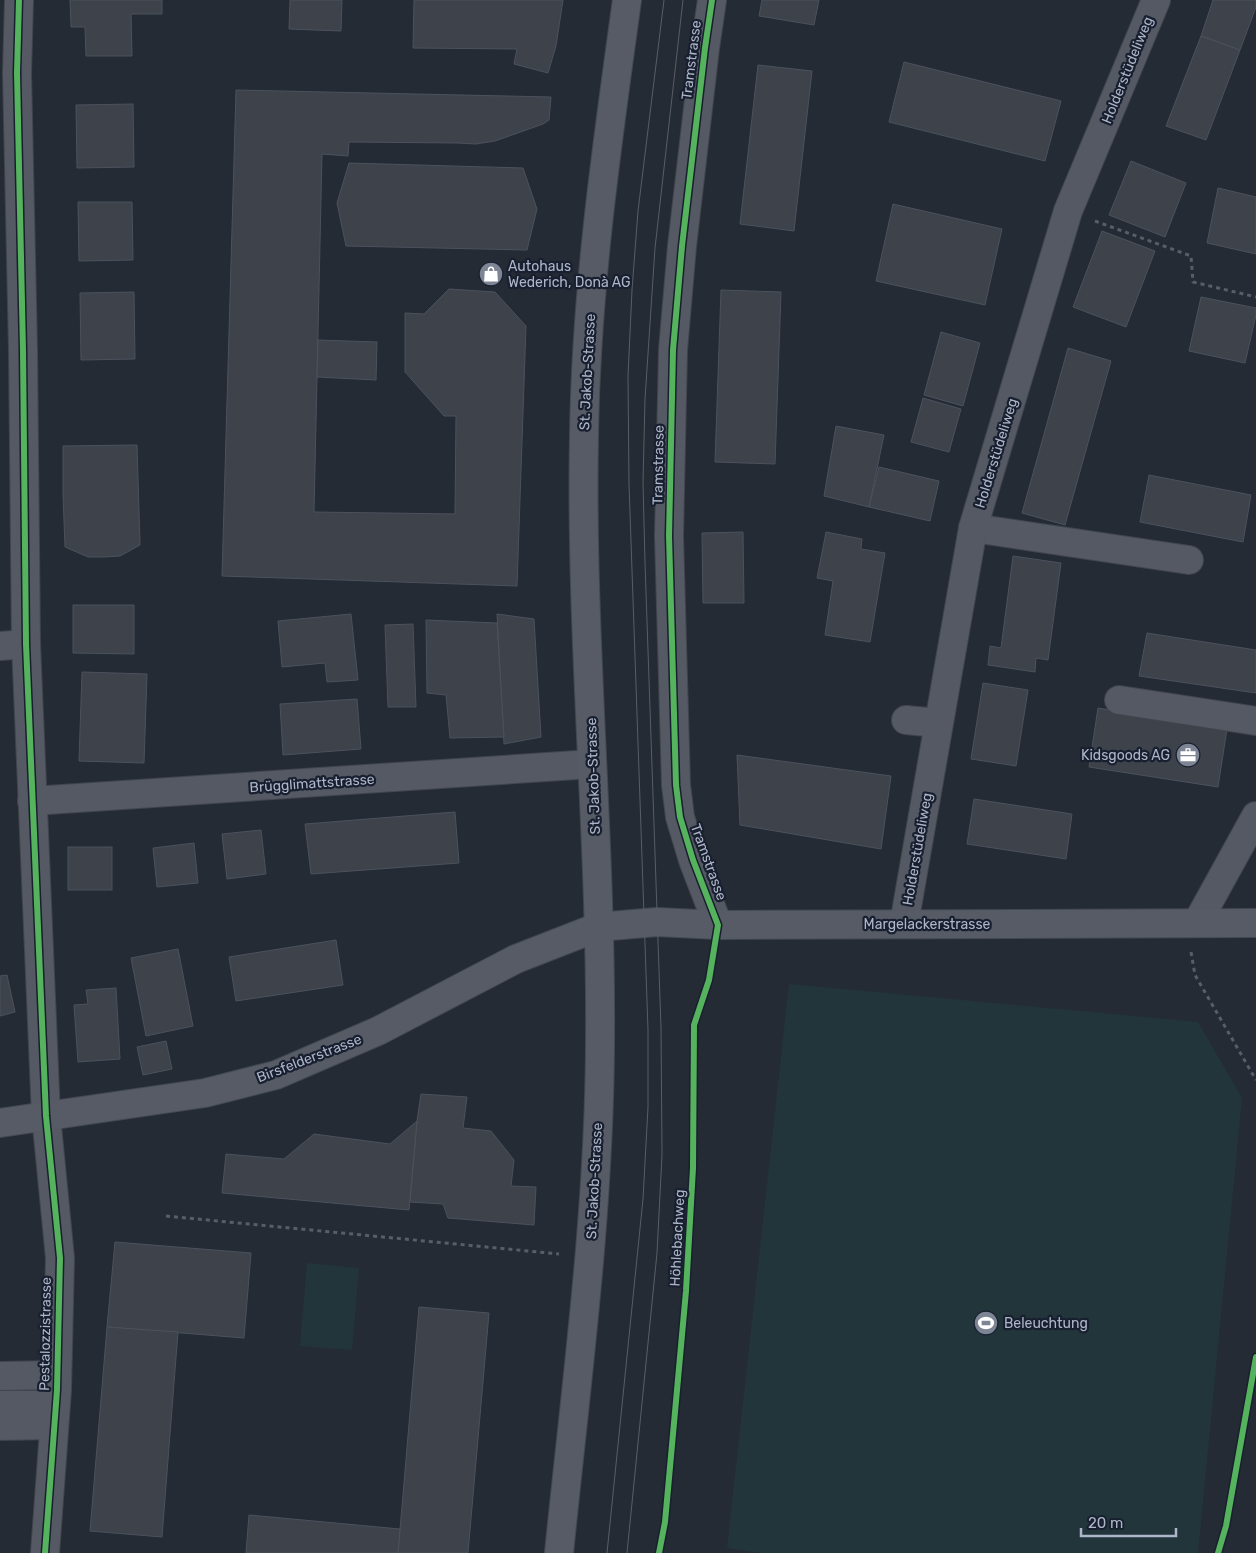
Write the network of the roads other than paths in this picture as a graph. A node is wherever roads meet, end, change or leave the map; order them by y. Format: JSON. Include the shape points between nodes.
{"nodes":[{"id":1,"x":18,"y":0,"type":"edge"},
{"id":2,"x":627,"y":0,"type":"edge"},
{"id":3,"x":712,"y":0,"type":"edge"},
{"id":4,"x":1156,"y":0,"type":"edge"},
{"id":5,"x":973,"y":528,"type":"junction"},
{"id":6,"x":1189,"y":560,"type":"dead end"},
{"id":7,"x":13,"y":645,"type":"edge"},
{"id":8,"x":1119,"y":700,"type":"dead end"},
{"id":9,"x":906,"y":720,"type":"dead end"},
{"id":10,"x":1256,"y":722,"type":"edge"},
{"id":11,"x":938,"y":723,"type":"junction"},
{"id":12,"x":592,"y":764,"type":"junction"},
{"id":13,"x":32,"y":801,"type":"junction"},
{"id":14,"x":1256,"y":816,"type":"edge"},
{"id":15,"x":1191,"y":923,"type":"junction"},
{"id":16,"x":1256,"y":923,"type":"edge"},
{"id":17,"x":904,"y":924,"type":"junction"},
{"id":18,"x":718,"y":925,"type":"junction"},
{"id":19,"x":598,"y":928,"type":"junction"},
{"id":20,"x":46,"y":1116,"type":"junction"},
{"id":21,"x":0,"y":1123,"type":"edge"},
{"id":22,"x":57,"y":1375,"type":"junction"},
{"id":23,"x":0,"y":1376,"type":"edge"},
{"id":24,"x":0,"y":1406,"type":"edge"},
{"id":25,"x":55,"y":1415,"type":"junction"},
{"id":26,"x":0,"y":1426,"type":"edge"},
{"id":27,"x":45,"y":1553,"type":"edge"},
{"id":28,"x":559,"y":1553,"type":"edge"}],
"edges":[{"from":1,"to":7,"type":"street","name":"Pestalozzistrasse","via":[[23,340]]},
{"from":2,"to":12,"type":"main road","name":"St. Jakob-Strasse","via":[[599,216],[587,340],[585,532]]},
{"from":3,"to":18,"type":"street","name":"Tramstrasse","via":[[682,246],[673,350],[669,536],[676,784],[680,817]]},
{"from":4,"to":5,"type":"street","name":"Holderstüdeliweg","via":[[1068,211]]},
{"from":5,"to":6,"type":"street"},
{"from":5,"to":11,"type":"street","name":"Holderstüdeliweg"},
{"from":7,"to":13,"type":"street","name":"Pestalozzistrasse"},
{"from":8,"to":10,"type":"street"},
{"from":9,"to":11,"type":"street"},
{"from":11,"to":17,"type":"street","name":"Holderstüdeliweg"},
{"from":12,"to":13,"type":"street","name":"Brügglimattstrasse"},
{"from":12,"to":19,"type":"main road","name":"St. Jakob-Strasse"},
{"from":13,"to":20,"type":"street","name":"Pestalozzistrasse"},
{"from":14,"to":15,"type":"street"},
{"from":15,"to":16,"type":"main road","name":"Margelackerstrasse"},
{"from":15,"to":17,"type":"main road","name":"Margelackerstrasse"},
{"from":17,"to":18,"type":"main road","name":"Margelackerstrasse"},
{"from":18,"to":19,"type":"main road","name":"Margelackerstrasse","via":[[657,922]]},
{"from":19,"to":20,"type":"main road","name":"Birsfelderstrasse","via":[[516,959],[378,1031],[276,1075],[205,1093]]},
{"from":19,"to":28,"type":"main road","name":"St. Jakob-Strasse","via":[[600,1047],[593,1217]]},
{"from":20,"to":21,"type":"main road","name":"Birsfelderstrasse"},
{"from":20,"to":22,"type":"street","name":"Pestalozzistrasse","via":[[60,1258]]},
{"from":22,"to":23,"type":"street"},
{"from":22,"to":25,"type":"street","name":"Pestalozzistrasse"},
{"from":24,"to":25,"type":"street"},
{"from":25,"to":26,"type":"street"},
{"from":25,"to":27,"type":"street","name":"Pestalozzistrasse"}]}
